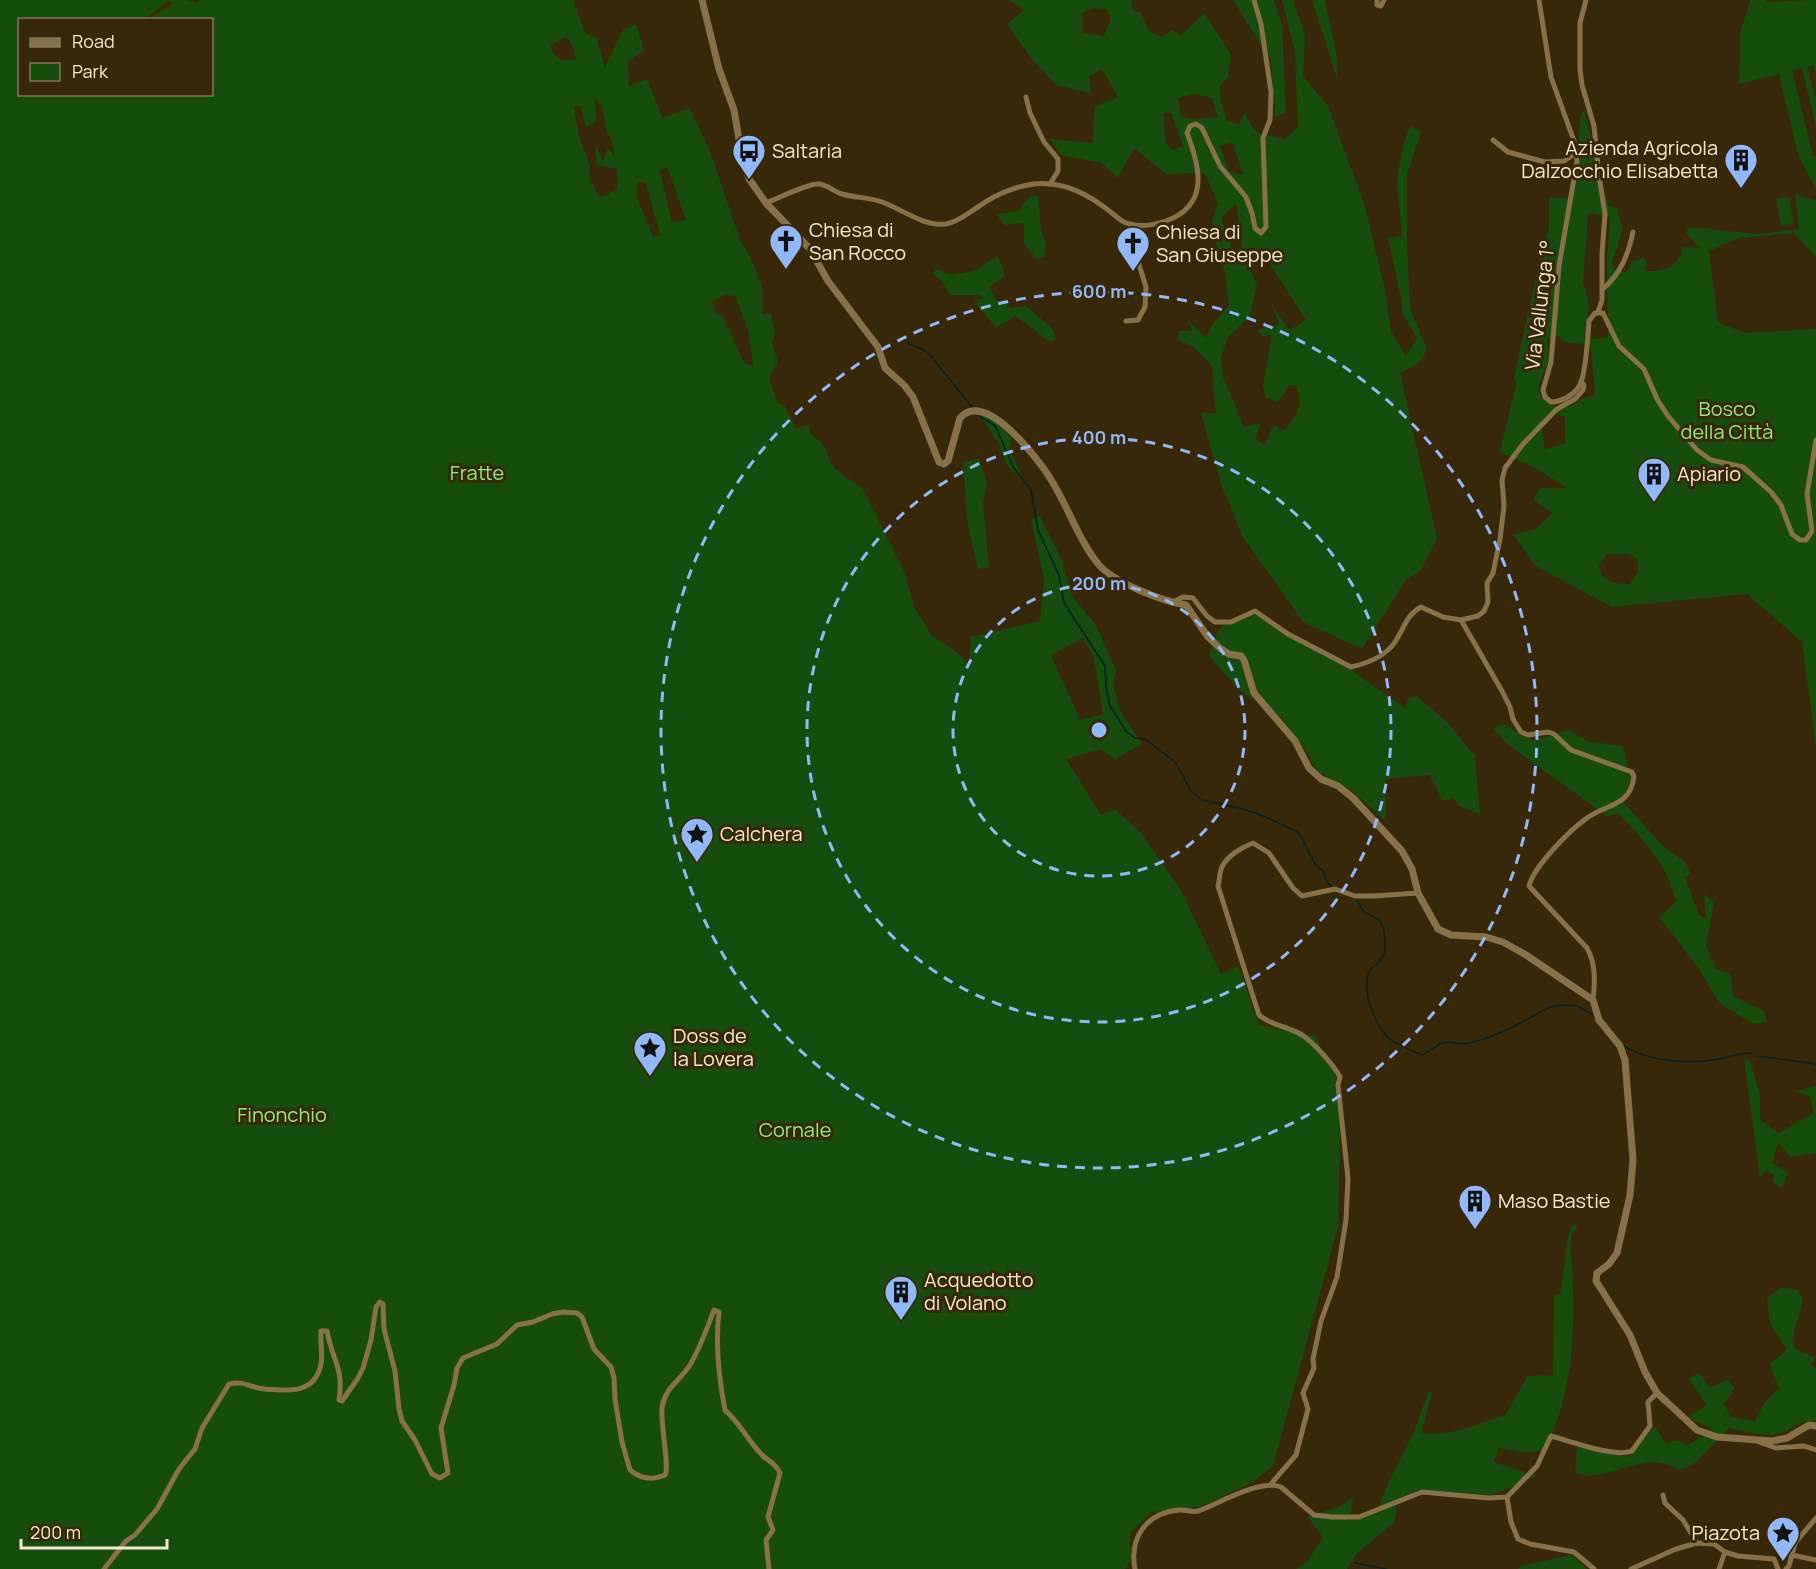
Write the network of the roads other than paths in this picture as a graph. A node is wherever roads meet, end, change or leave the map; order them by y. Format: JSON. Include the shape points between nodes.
{"nodes":[{"id":1,"x":702,"y":0,"type":"edge"},
{"id":2,"x":1254,"y":0,"type":"edge"},
{"id":3,"x":1377,"y":0,"type":"edge"},
{"id":4,"x":1384,"y":0,"type":"edge"},
{"id":5,"x":1539,"y":0,"type":"edge"},
{"id":6,"x":1586,"y":0,"type":"edge"},
{"id":7,"x":1026,"y":97,"type":"dead end"},
{"id":8,"x":1493,"y":140,"type":"dead end"},
{"id":9,"x":1576,"y":153,"type":"junction"},
{"id":10,"x":1050,"y":184,"type":"junction"},
{"id":11,"x":767,"y":206,"type":"junction"},
{"id":12,"x":1131,"y":224,"type":"junction"},
{"id":13,"x":1633,"y":232,"type":"dead end"},
{"id":14,"x":1603,"y":289,"type":"junction"},
{"id":15,"x":1598,"y":312,"type":"junction"},
{"id":16,"x":1126,"y":321,"type":"dead end"},
{"id":17,"x":1581,"y":381,"type":"junction"},
{"id":18,"x":1816,"y":440,"type":"edge"},
{"id":19,"x":1173,"y":602,"type":"junction"},
{"id":20,"x":1461,"y":620,"type":"junction"},
{"id":21,"x":1418,"y":893,"type":"junction"},
{"id":22,"x":1593,"y":1000,"type":"junction"},
{"id":23,"x":1657,"y":1393,"type":"junction"},
{"id":24,"x":1816,"y":1426,"type":"edge"},
{"id":25,"x":1753,"y":1439,"type":"junction"},
{"id":26,"x":1816,"y":1450,"type":"edge"},
{"id":27,"x":1270,"y":1485,"type":"junction"},
{"id":28,"x":1663,"y":1496,"type":"dead end"},
{"id":29,"x":1507,"y":1497,"type":"junction"},
{"id":30,"x":1816,"y":1518,"type":"edge"},
{"id":31,"x":1697,"y":1543,"type":"junction"},
{"id":32,"x":1725,"y":1552,"type":"junction"},
{"id":33,"x":1792,"y":1555,"type":"junction"},
{"id":34,"x":1816,"y":1560,"type":"edge"},
{"id":35,"x":104,"y":1569,"type":"edge"},
{"id":36,"x":769,"y":1569,"type":"edge"},
{"id":37,"x":1135,"y":1569,"type":"edge"},
{"id":38,"x":1594,"y":1569,"type":"edge"},
{"id":39,"x":1631,"y":1569,"type":"edge"},
{"id":40,"x":1719,"y":1569,"type":"edge"},
{"id":41,"x":1778,"y":1569,"type":"edge"},
{"id":42,"x":1786,"y":1569,"type":"edge"}],
"edges":[{"from":1,"to":11,"type":"street","via":[[734,110],[749,179]]},
{"from":2,"to":12,"type":"street","via":[[1271,92],[1270,120],[1263,138],[1265,231],[1261,233],[1255,228],[1246,197],[1220,166],[1202,128],[1196,124],[1187,133],[1197,164],[1195,199],[1174,218],[1153,225]]},
{"from":3,"to":4,"type":"street","via":[[1381,6]]},
{"from":5,"to":9,"type":"street","name":"Via Vallunga 1°","via":[[1551,77]]},
{"from":6,"to":14,"type":"street","via":[[1580,23],[1580,69],[1594,126],[1605,214]]},
{"from":7,"to":10,"type":"street","via":[[1044,142],[1058,159],[1058,171]]},
{"from":8,"to":9,"type":"street","via":[[1508,152],[1545,162],[1564,161]]},
{"from":9,"to":17,"type":"street","name":"Via Vallunga 1°","via":[[1575,180],[1559,266],[1551,362],[1543,390],[1548,400],[1556,402],[1572,394]]},
{"from":10,"to":11,"type":"street","via":[[1002,192],[965,216],[943,224],[882,202],[839,194],[822,184]]},
{"from":10,"to":12,"type":"street","via":[[1074,188]]},
{"from":11,"to":19,"type":"street","via":[[810,249],[828,281],[878,347],[885,368],[913,397],[939,462],[948,461],[960,418],[967,411],[978,410],[998,420],[1045,470],[1099,564],[1115,578]]},
{"from":12,"to":16,"type":"street","via":[[1146,297],[1138,320]]},
{"from":13,"to":14,"type":"street","via":[[1617,277]]},
{"from":14,"to":15,"type":"street"},
{"from":15,"to":17,"type":"street","via":[[1589,321]]},
{"from":15,"to":18,"type":"street","via":[[1603,313],[1619,346],[1644,369],[1668,416],[1697,450],[1711,459],[1743,467],[1781,505],[1792,534],[1800,540],[1806,540],[1812,531],[1808,494]]},
{"from":17,"to":20,"type":"street","via":[[1584,385],[1579,395],[1557,409],[1504,468],[1500,539],[1487,583],[1486,608],[1478,616]]},
{"from":19,"to":20,"type":"street","via":[[1193,598],[1215,622],[1231,622],[1255,611],[1288,634],[1351,667],[1368,663],[1392,647],[1412,612],[1421,607]]},
{"from":19,"to":21,"type":"street","via":[[1186,605],[1221,649],[1241,656],[1254,693],[1294,741],[1309,768],[1353,798],[1402,851]]},
{"from":20,"to":22,"type":"street","via":[[1521,732],[1554,734],[1571,750],[1632,772],[1634,777],[1618,804],[1586,818],[1547,855],[1529,886],[1587,948],[1594,971]]},
{"from":21,"to":22,"type":"street","via":[[1438,929],[1503,942]]},
{"from":21,"to":27,"type":"street","via":[[1355,896],[1335,890],[1302,896],[1269,853],[1253,843],[1242,846],[1220,870],[1218,886],[1259,1015],[1309,1041],[1340,1077],[1348,1178],[1340,1263],[1321,1321],[1314,1368],[1303,1393],[1308,1409],[1296,1455]]},
{"from":22,"to":23,"type":"street","via":[[1599,1020],[1623,1052],[1633,1160],[1617,1253],[1597,1273],[1596,1281],[1630,1335]]},
{"from":23,"to":25,"type":"street","via":[[1703,1432],[1717,1437]]},
{"from":23,"to":29,"type":"street","via":[[1648,1402],[1650,1426],[1632,1451],[1599,1449],[1551,1436],[1537,1466]]},
{"from":24,"to":25,"type":"street","via":[[1809,1425],[1773,1441]]},
{"from":25,"to":26,"type":"street","via":[[1776,1448],[1804,1446]]},
{"from":27,"to":29,"type":"street","via":[[1281,1487],[1314,1515],[1332,1517],[1359,1517],[1422,1492]]},
{"from":27,"to":37,"type":"street","via":[[1198,1512],[1182,1509],[1152,1521],[1135,1539]]},
{"from":28,"to":31,"type":"street"},
{"from":29,"to":38,"type":"street","via":[[1518,1539],[1574,1552]]},
{"from":30,"to":33,"type":"street","via":[[1795,1543]]},
{"from":31,"to":32,"type":"street","via":[[1714,1544]]},
{"from":31,"to":39,"type":"street"},
{"from":32,"to":40,"type":"street"},
{"from":32,"to":41,"type":"street","via":[[1774,1559]]},
{"from":33,"to":34,"type":"street"},
{"from":33,"to":42,"type":"street"},
{"from":35,"to":36,"type":"street","via":[[158,1509],[229,1384],[239,1382],[286,1390],[308,1386],[321,1365],[321,1331],[327,1331],[341,1376],[342,1401],[363,1368],[380,1302],[402,1421],[432,1474],[440,1478],[448,1473],[441,1428],[457,1368],[464,1358],[497,1344],[517,1324],[563,1312],[582,1317],[594,1349],[611,1366],[630,1470],[645,1479],[665,1475],[662,1409],[666,1395],[688,1369],[714,1310],[719,1312],[719,1365],[725,1410],[780,1473],[768,1517],[772,1530],[766,1540]]}]}
